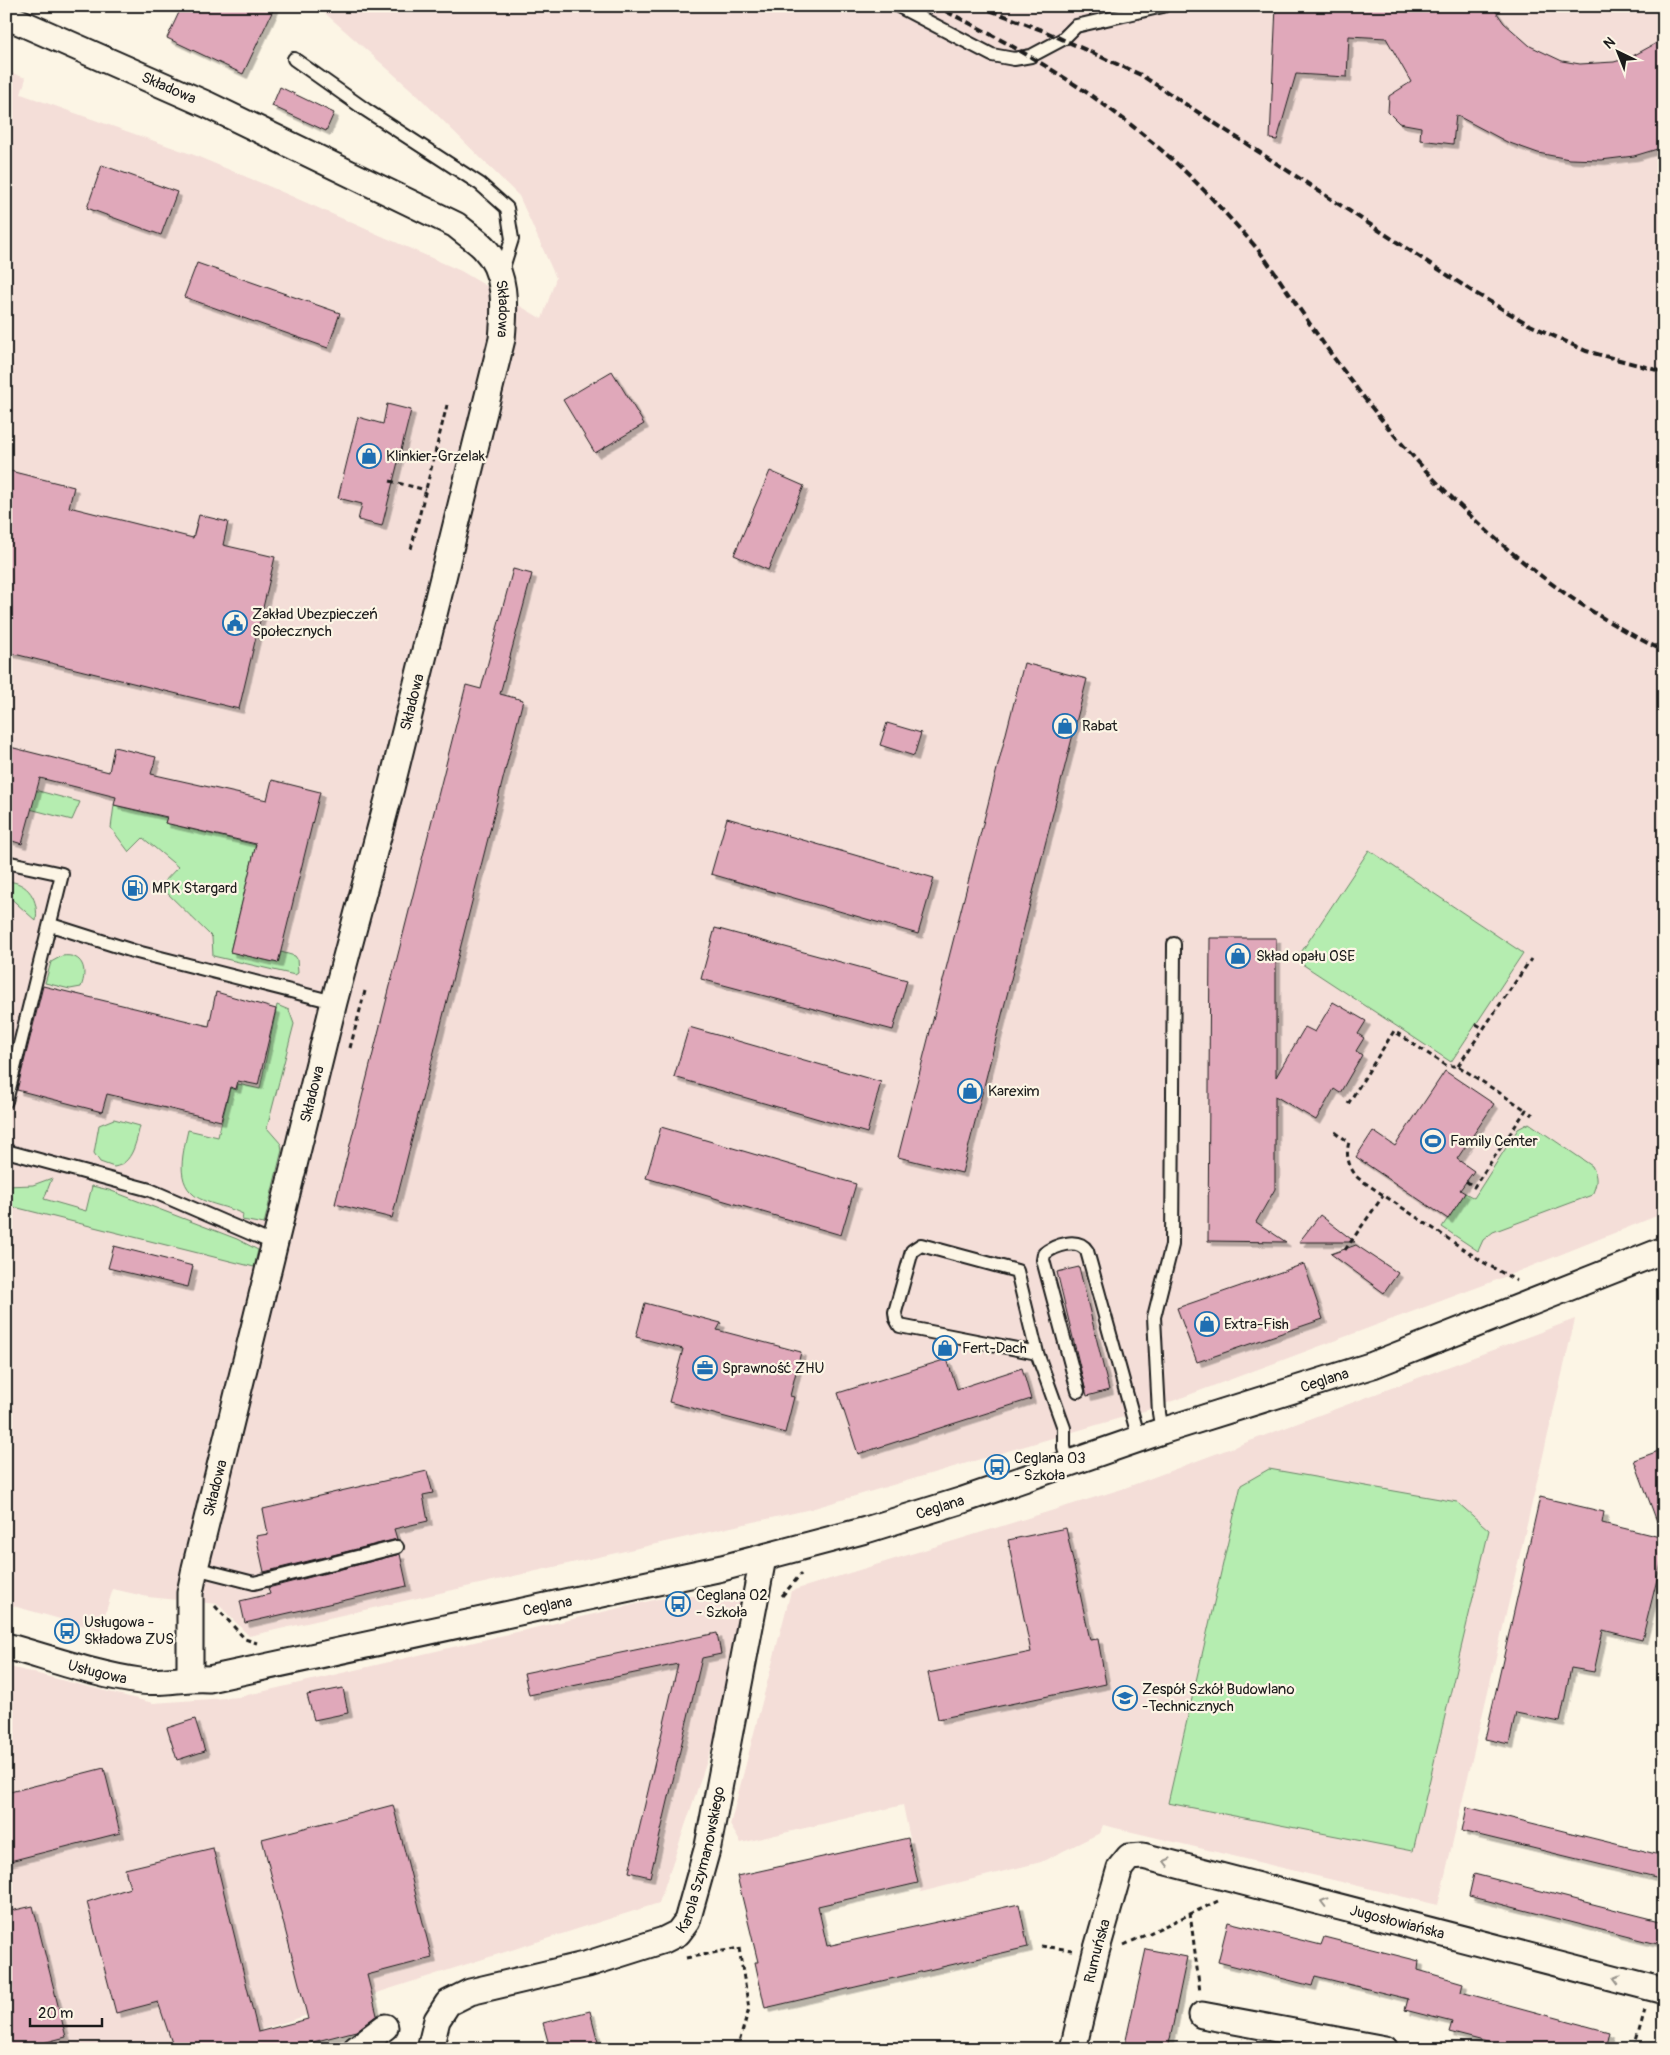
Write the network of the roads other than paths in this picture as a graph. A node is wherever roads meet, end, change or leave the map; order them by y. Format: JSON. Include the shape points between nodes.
{"nodes":[{"id":1,"x":898,"y":6,"type":"edge"},
{"id":2,"x":1163,"y":6,"type":"edge"},
{"id":3,"x":6,"y":16,"type":"edge"},
{"id":4,"x":294,"y":59,"type":"dead end"},
{"id":5,"x":500,"y":276,"type":"junction"},
{"id":6,"x":6,"y":862,"type":"edge"},
{"id":7,"x":50,"y":925,"type":"junction"},
{"id":8,"x":1174,"y":944,"type":"dead end"},
{"id":9,"x":334,"y":1002,"type":"junction"},
{"id":10,"x":6,"y":1101,"type":"edge"},
{"id":11,"x":6,"y":1152,"type":"edge"},
{"id":12,"x":275,"y":1244,"type":"junction"},
{"id":13,"x":1664,"y":1250,"type":"edge"},
{"id":14,"x":1038,"y":1353,"type":"junction"},
{"id":15,"x":1078,"y":1391,"type":"dead end"},
{"id":16,"x":1162,"y":1431,"type":"junction"},
{"id":17,"x":1139,"y":1439,"type":"junction"},
{"id":18,"x":1068,"y":1463,"type":"junction"},
{"id":19,"x":398,"y":1547,"type":"dead end"},
{"id":20,"x":763,"y":1558,"type":"junction"},
{"id":21,"x":195,"y":1568,"type":"junction"},
{"id":22,"x":6,"y":1646,"type":"edge"},
{"id":23,"x":190,"y":1677,"type":"junction"},
{"id":24,"x":1129,"y":1857,"type":"joint"},
{"id":25,"x":1655,"y":1998,"type":"edge"},
{"id":26,"x":1202,"y":2016,"type":"road end"},
{"id":27,"x":385,"y":2027,"type":"dead end"},
{"id":28,"x":356,"y":2049,"type":"edge"},
{"id":29,"x":430,"y":2049,"type":"edge"},
{"id":30,"x":1073,"y":2049,"type":"edge"},
{"id":31,"x":1385,"y":2049,"type":"edge"}],
"edges":[{"from":1,"to":2,"type":"lane","via":[[992,56],[1014,59],[1031,56],[1055,44],[1076,26]]},
{"from":3,"to":5,"type":"street","name":"Składowa","via":[[208,104],[456,224],[484,248]]},
{"from":4,"to":5,"type":"lane","via":[[480,184],[507,208],[512,239]]},
{"from":5,"to":9,"type":"street","name":"Składowa","via":[[505,302],[502,339],[391,788]]},
{"from":6,"to":7,"type":"lane","via":[[62,874]]},
{"from":7,"to":9,"type":"lane","via":[[134,951]]},
{"from":7,"to":10,"type":"lane"},
{"from":8,"to":16,"type":"lane","via":[[1172,1245],[1154,1317]]},
{"from":9,"to":12,"type":"street","name":"Składowa"},
{"from":11,"to":12,"type":"lane","via":[[150,1190]]},
{"from":12,"to":21,"type":"street","name":"Składowa"},
{"from":13,"to":16,"type":"street","name":"Ceglana","via":[[1373,1364]]},
{"from":14,"to":14,"type":"lane","via":[[900,1326],[895,1312],[912,1250],[921,1245],[1017,1270]]},
{"from":14,"to":18,"type":"lane","via":[[1064,1428]]},
{"from":15,"to":17,"type":"lane","via":[[1042,1260],[1049,1250],[1076,1242],[1083,1244],[1087,1251]]},
{"from":16,"to":17,"type":"street","name":"Ceglana"},
{"from":17,"to":18,"type":"street","name":"Ceglana"},
{"from":18,"to":20,"type":"street","name":"Ceglana","via":[[963,1500]]},
{"from":19,"to":21,"type":"lane","via":[[254,1583]]},
{"from":20,"to":23,"type":"street","name":"Ceglana","via":[[243,1673],[209,1679]]},
{"from":20,"to":29,"type":"street","name":"Karola Szymanowskiego","via":[[708,1846],[687,1921],[678,1933],[664,1940],[588,1964],[470,1992],[448,2003],[438,2020]]},
{"from":21,"to":23,"type":"street","name":"Składowa","via":[[190,1593]]},
{"from":22,"to":23,"type":"street","name":"Usługowa","via":[[142,1681]]},
{"from":25,"to":24,"type":"street","name":"Jugosłowiańska","one_way":true,"via":[[1162,1861],[1143,1856]]},
{"from":24,"to":30,"type":"street","name":"Rumuńska","via":[[1120,1868]]},
{"from":26,"to":31,"type":"street"},
{"from":27,"to":28,"type":"street"}]}
